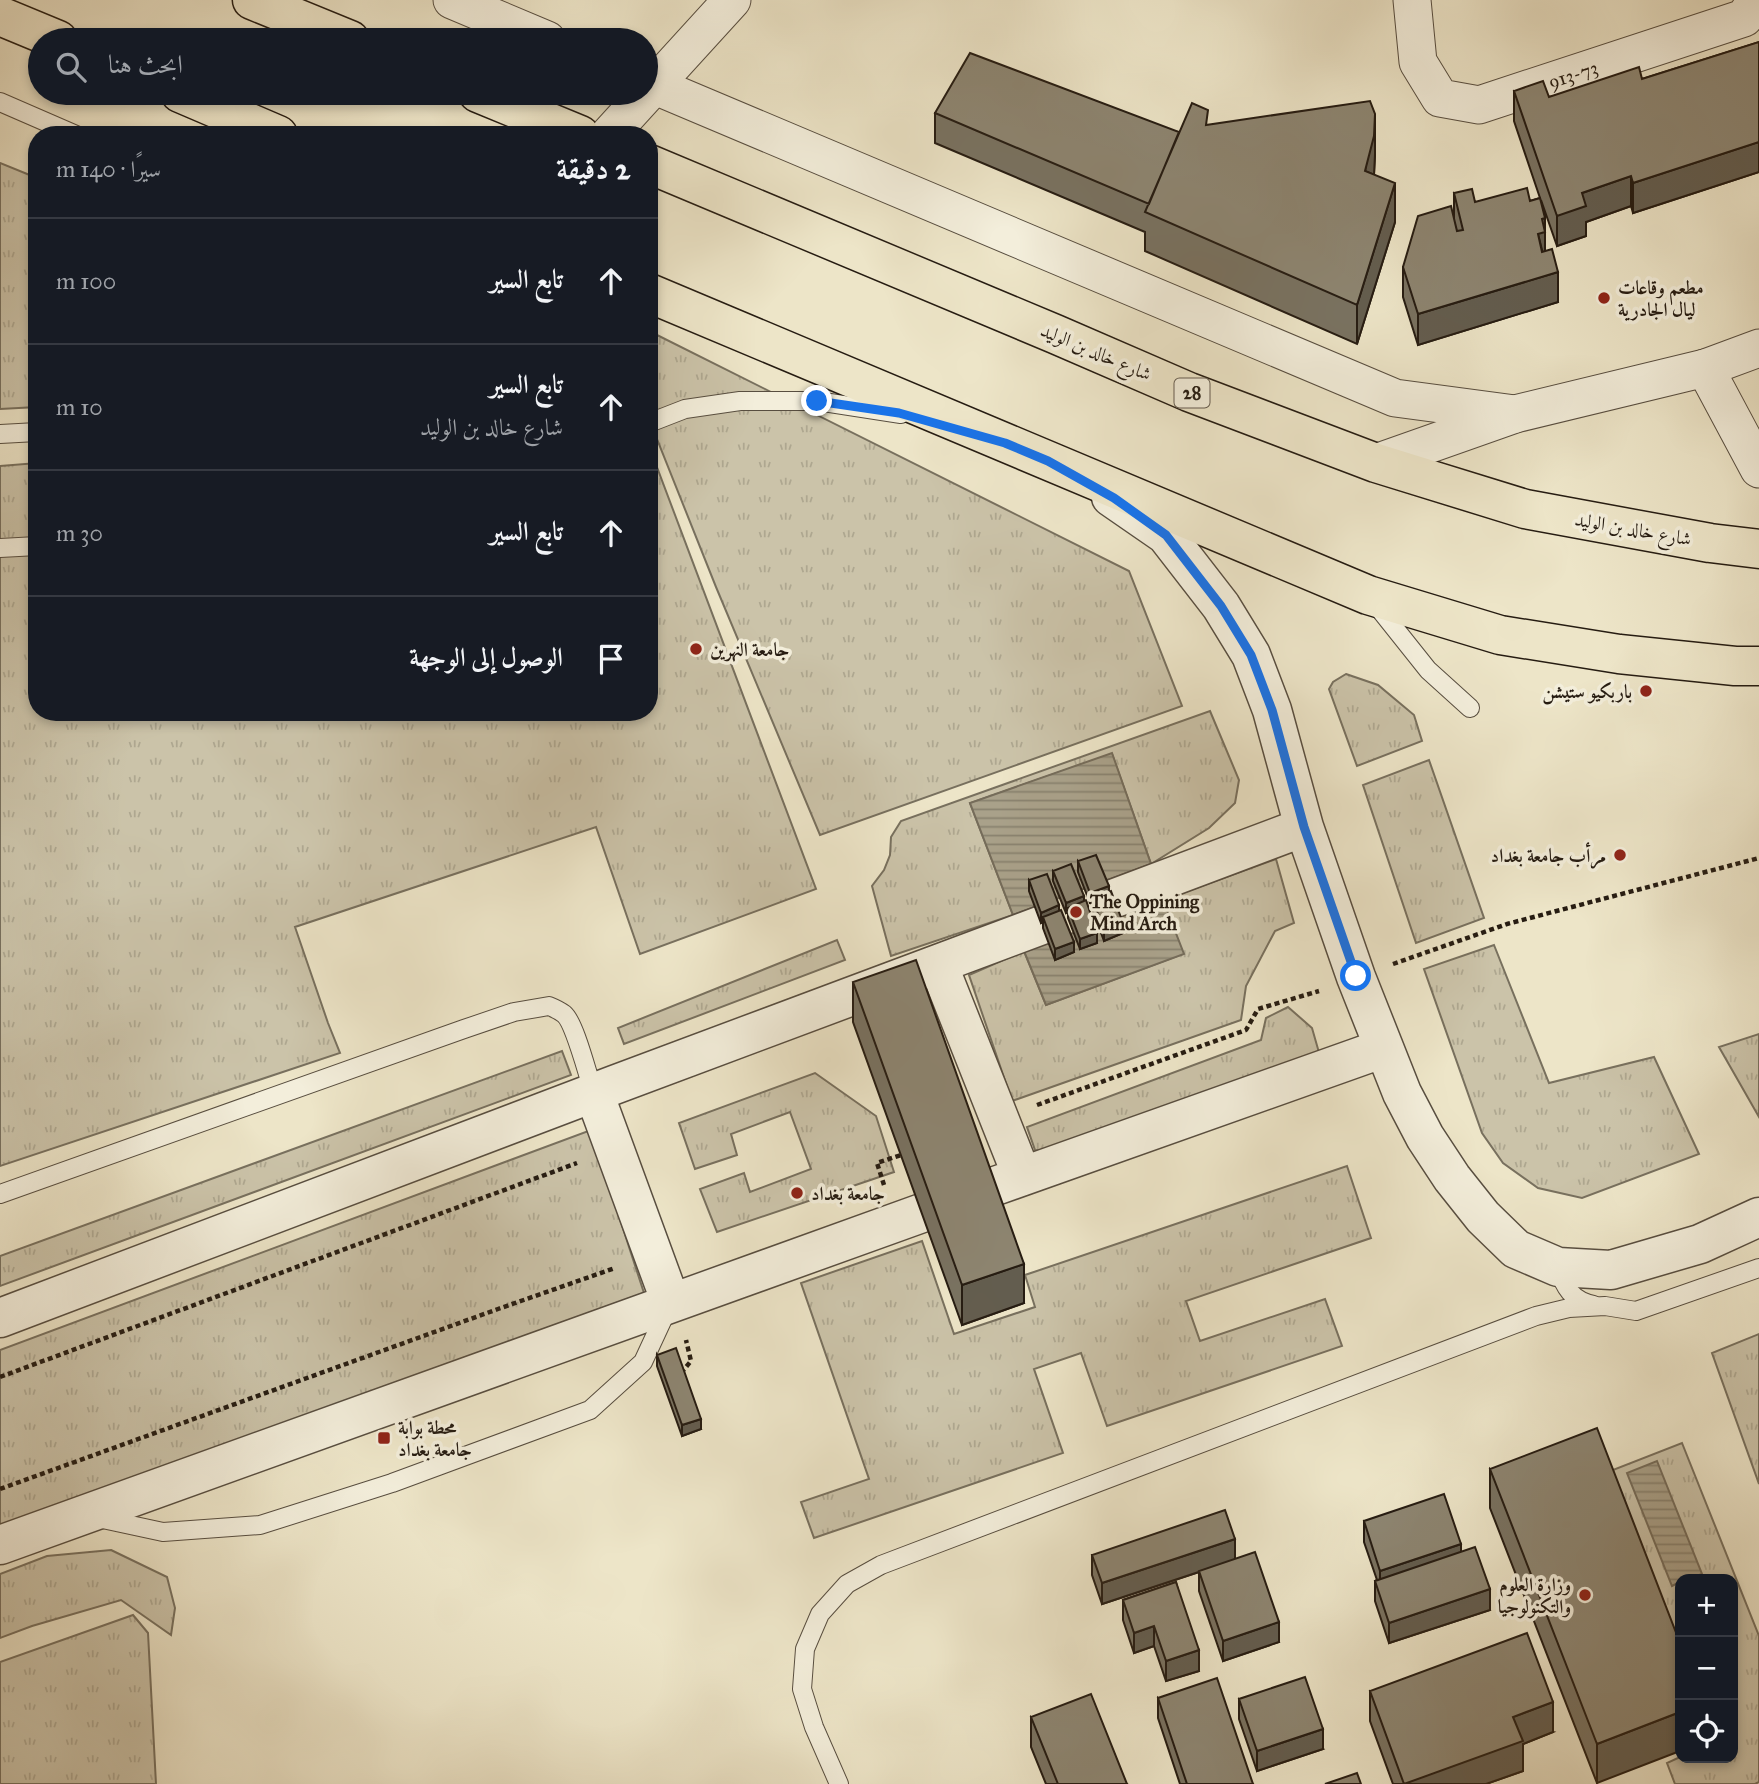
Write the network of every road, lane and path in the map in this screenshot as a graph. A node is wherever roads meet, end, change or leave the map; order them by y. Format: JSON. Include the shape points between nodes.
{"nodes":[{"id":1,"x":252,"y":0,"type":"edge"},
{"id":2,"x":452,"y":0,"type":"edge"},
{"id":3,"x":732,"y":0,"type":"edge"},
{"id":4,"x":1412,"y":0,"type":"edge"},
{"id":5,"x":1757,"y":0,"type":"edge"},
{"id":6,"x":0,"y":16,"type":"edge"},
{"id":7,"x":29,"y":28,"type":"edge"},
{"id":8,"x":321,"y":28,"type":"edge"},
{"id":9,"x":518,"y":28,"type":"edge"},
{"id":10,"x":658,"y":75,"type":"edge"},
{"id":11,"x":658,"y":86,"type":"edge"},
{"id":12,"x":0,"y":102,"type":"edge"},
{"id":13,"x":208,"y":105,"type":"edge"},
{"id":14,"x":507,"y":105,"type":"edge"},
{"id":15,"x":633,"y":105,"type":"edge"},
{"id":16,"x":55,"y":126,"type":"edge"},
{"id":17,"x":257,"y":126,"type":"edge"},
{"id":18,"x":558,"y":126,"type":"edge"},
{"id":19,"x":616,"y":126,"type":"edge"},
{"id":20,"x":658,"y":168,"type":"edge"},
{"id":21,"x":658,"y":297,"type":"edge"},
{"id":22,"x":1759,"y":348,"type":"edge"},
{"id":23,"x":1705,"y":368,"type":"junction"},
{"id":24,"x":1515,"y":414,"type":"junction"},
{"id":25,"x":658,"y":420,"type":"edge"},
{"id":26,"x":28,"y":432,"type":"edge"},
{"id":27,"x":0,"y":434,"type":"edge"},
{"id":28,"x":1005,"y":443,"type":"junction"},
{"id":29,"x":1048,"y":461,"type":"junction"},
{"id":30,"x":1376,"y":463,"type":"junction"},
{"id":31,"x":1759,"y":469,"type":"edge"},
{"id":32,"x":28,"y":546,"type":"edge"},
{"id":33,"x":0,"y":548,"type":"edge"},
{"id":34,"x":1759,"y":549,"type":"edge"},
{"id":35,"x":1368,"y":595,"type":"junction"},
{"id":36,"x":1759,"y":666,"type":"edge"},
{"id":37,"x":1470,"y":708,"type":"dead end"},
{"id":38,"x":1304,"y":827,"type":"junction"},
{"id":39,"x":1110,"y":900,"type":"edge"},
{"id":40,"x":1042,"y":925,"type":"edge"},
{"id":41,"x":938,"y":964,"type":"junction"},
{"id":42,"x":1384,"y":1048,"type":"junction"},
{"id":43,"x":594,"y":1093,"type":"junction"},
{"id":44,"x":584,"y":1160,"type":"dead end"},
{"id":45,"x":1022,"y":1176,"type":"junction"},
{"id":46,"x":984,"y":1190,"type":"edge"},
{"id":47,"x":0,"y":1194,"type":"edge"},
{"id":48,"x":922,"y":1213,"type":"edge"},
{"id":49,"x":1750,"y":1228,"type":"edge"},
{"id":50,"x":621,"y":1266,"type":"dead end"},
{"id":51,"x":1558,"y":1267,"type":"junction"},
{"id":52,"x":1759,"y":1268,"type":"edge"},
{"id":53,"x":671,"y":1303,"type":"junction"},
{"id":54,"x":1605,"y":1306,"type":"junction"},
{"id":55,"x":0,"y":1318,"type":"edge"},
{"id":56,"x":0,"y":1377,"type":"edge"},
{"id":57,"x":0,"y":1489,"type":"edge"},
{"id":58,"x":84,"y":1515,"type":"junction"},
{"id":59,"x":0,"y":1545,"type":"edge"},
{"id":60,"x":839,"y":1784,"type":"edge"}],
"edges":[{"from":1,"to":8,"type":"main road"},
{"from":2,"to":9,"type":"street"},
{"from":3,"to":10,"type":"street"},
{"from":4,"to":5,"type":"street","name":"913-73","via":[[1418,62],[1440,98],[1479,106],[1744,18]]},
{"from":6,"to":7,"type":"main road"},
{"from":11,"to":24,"type":"street","via":[[1395,398]]},
{"from":12,"to":16,"type":"lane"},
{"from":13,"to":17,"type":"main road"},
{"from":14,"to":18,"type":"main road"},
{"from":15,"to":19,"type":"street"},
{"from":20,"to":30,"type":"main road","name":"شارع خالد بن الوليد","number":"28","via":[[1189,392]]},
{"from":21,"to":28,"type":"main road"},
{"from":22,"to":23,"type":"street"},
{"from":23,"to":24,"type":"street"},
{"from":23,"to":31,"type":"street"},
{"from":24,"to":30,"type":"street"},
{"from":25,"to":28,"type":"lane","via":[[685,409],[740,401],[817,401],[899,413]]},
{"from":26,"to":27,"type":"lane"},
{"from":28,"to":29,"type":"main road"},
{"from":29,"to":35,"type":"main road"},
{"from":29,"to":38,"type":"street","via":[[1114,498],[1166,535],[1221,606],[1251,655],[1272,710]]},
{"from":30,"to":34,"type":"main road","name":"شارع خالد بن الوليد","number":"28","via":[[1525,509]]},
{"from":32,"to":33,"type":"lane"},
{"from":35,"to":36,"type":"main road","via":[[1500,635],[1619,654]]},
{"from":35,"to":37,"type":"lane","via":[[1428,670]]},
{"from":38,"to":39,"type":"street"},
{"from":38,"to":42,"type":"street"},
{"from":40,"to":41,"type":"street"},
{"from":41,"to":43,"type":"street"},
{"from":41,"to":45,"type":"street"},
{"from":42,"to":45,"type":"street"},
{"from":42,"to":51,"type":"street","via":[[1402,1094],[1452,1178],[1516,1249]]},
{"from":43,"to":47,"type":"lane","via":[[575,1030],[566,1015],[549,1006],[514,1012]]},
{"from":43,"to":53,"type":"street"},
{"from":43,"to":55,"type":"street"},
{"from":44,"to":56,"type":"path"},
{"from":45,"to":46,"type":"street"},
{"from":48,"to":53,"type":"street"},
{"from":49,"to":51,"type":"street","via":[[1611,1270]]},
{"from":50,"to":57,"type":"path"},
{"from":51,"to":54,"type":"lane","via":[[1574,1296]]},
{"from":52,"to":54,"type":"lane","via":[[1636,1311]]},
{"from":53,"to":58,"type":"street"},
{"from":53,"to":58,"type":"lane","via":[[643,1362],[590,1410],[392,1483],[260,1525],[163,1532]]},
{"from":54,"to":60,"type":"lane","via":[[1569,1308],[1505,1326],[881,1565],[847,1584],[820,1614],[810,1637],[802,1689]]},
{"from":58,"to":59,"type":"street"}]}
